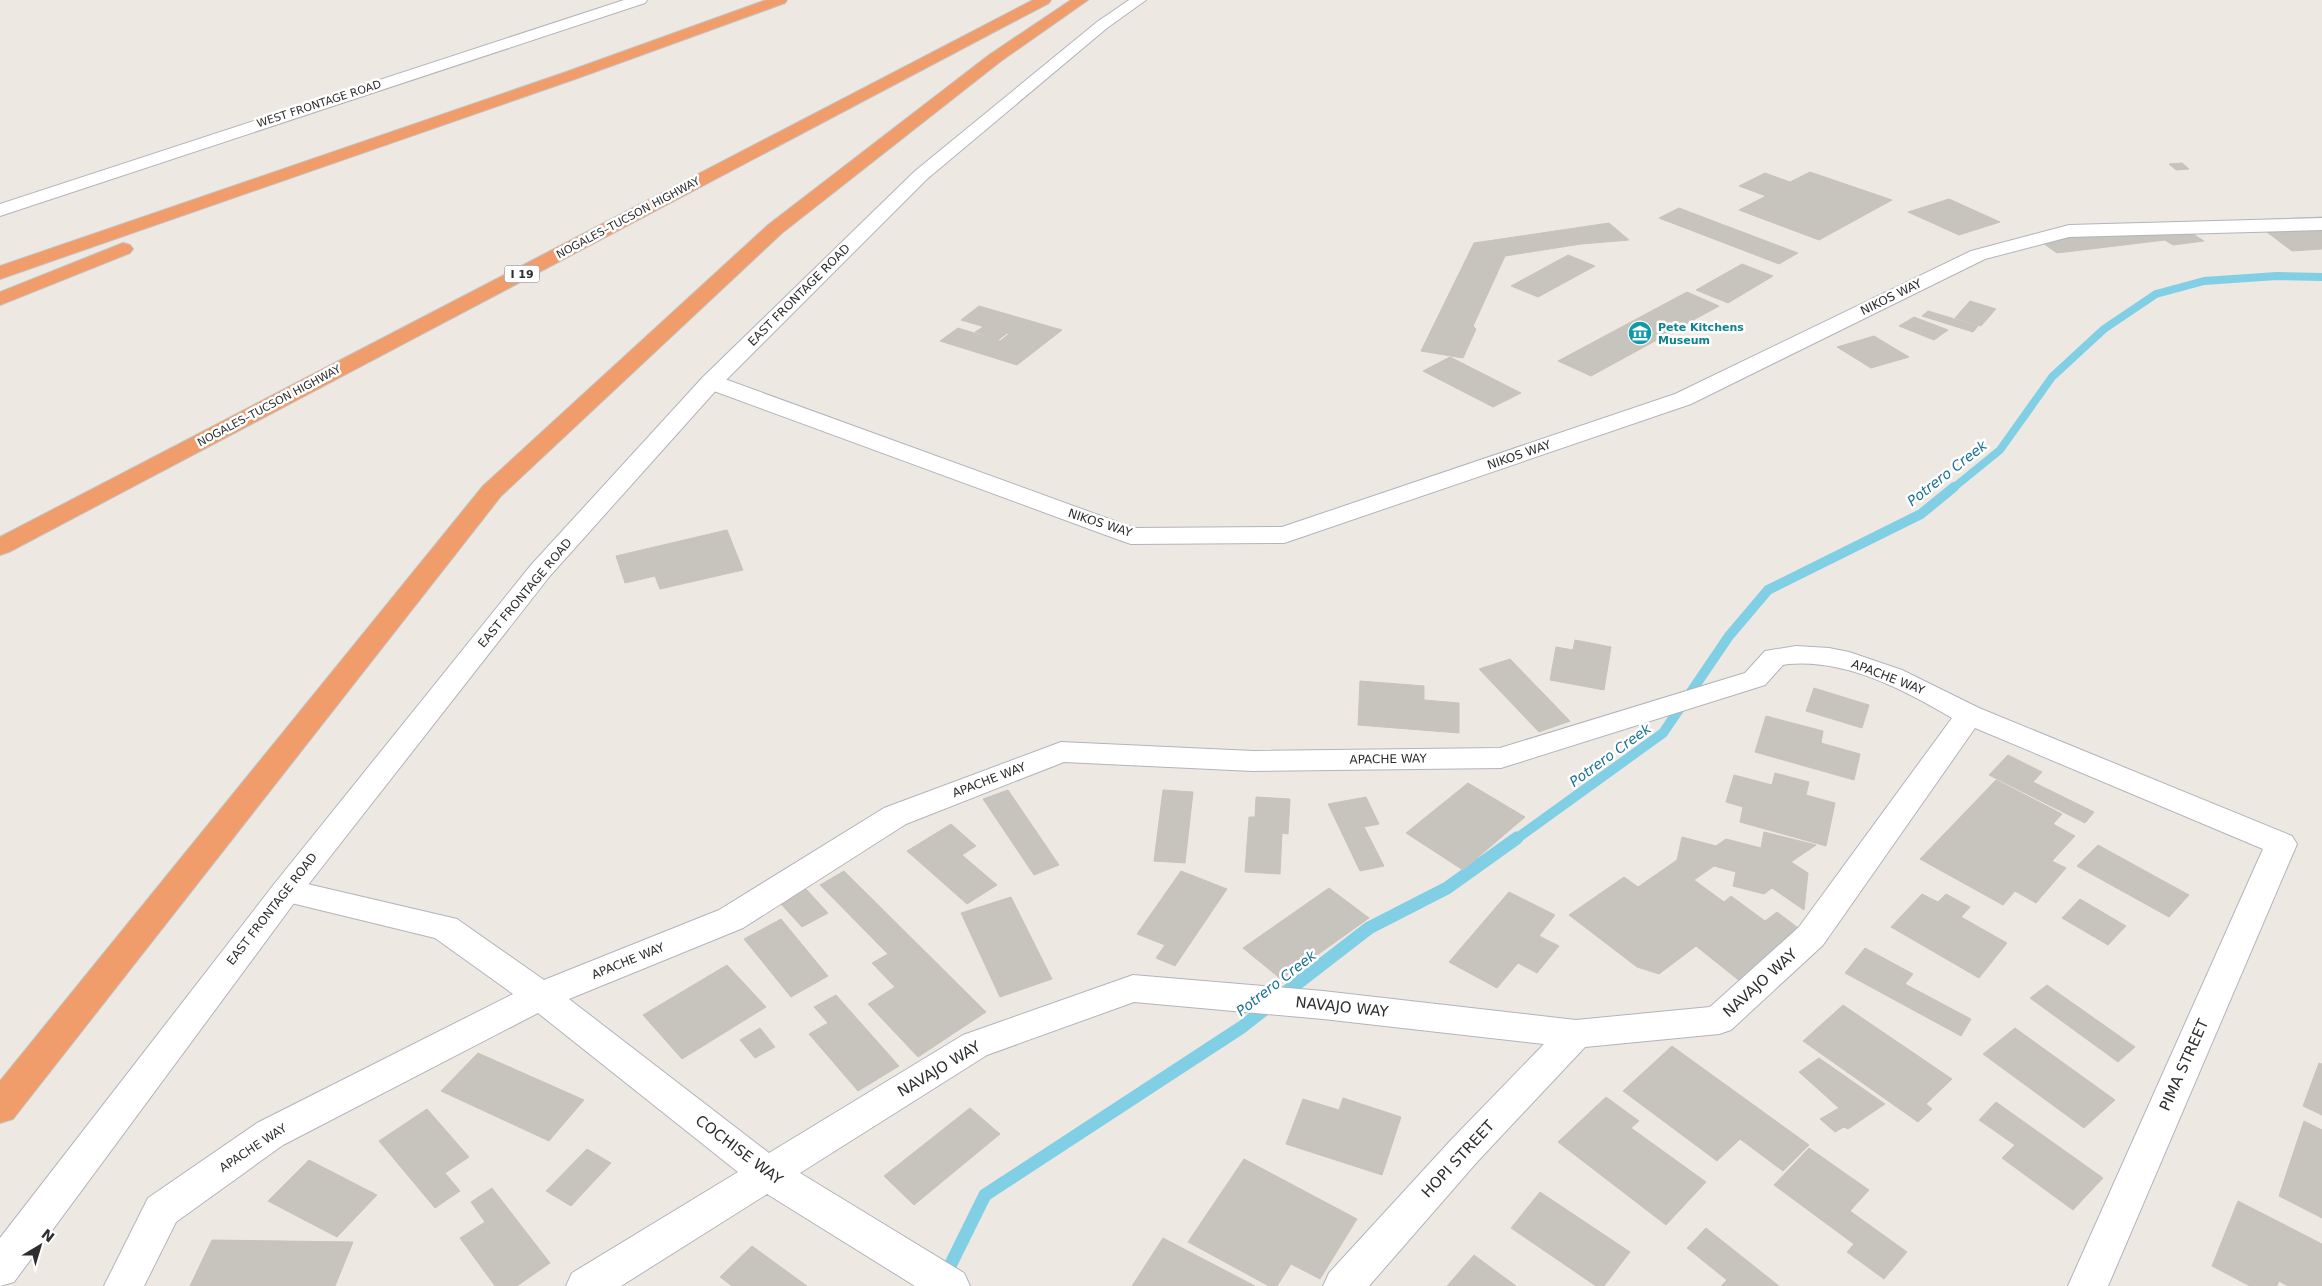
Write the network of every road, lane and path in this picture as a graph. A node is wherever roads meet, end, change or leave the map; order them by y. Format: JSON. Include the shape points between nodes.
{"nodes":[{"id":1,"x":640,"y":0,"type":"edge"},
{"id":2,"x":780,"y":0,"type":"edge"},
{"id":3,"x":1044,"y":0,"type":"edge"},
{"id":4,"x":1081,"y":0,"type":"edge"},
{"id":5,"x":1139,"y":0,"type":"edge"},
{"id":6,"x":572,"y":75,"type":"junction"},
{"id":7,"x":0,"y":210,"type":"edge"},
{"id":8,"x":2322,"y":224,"type":"edge"},
{"id":9,"x":0,"y":272,"type":"edge"},
{"id":10,"x":0,"y":299,"type":"edge"},
{"id":11,"x":711,"y":382,"type":"junction"},
{"id":12,"x":0,"y":547,"type":"edge"},
{"id":13,"x":1969,"y":715,"type":"junction"},
{"id":14,"x":2281,"y":844,"type":"joint"},
{"id":15,"x":286,"y":890,"type":"junction"},
{"id":16,"x":541,"y":996,"type":"junction"},
{"id":17,"x":1576,"y":1034,"type":"junction"},
{"id":18,"x":0,"y":1108,"type":"edge"},
{"id":19,"x":768,"y":1174,"type":"junction"},
{"id":20,"x":0,"y":1269,"type":"edge"},
{"id":21,"x":124,"y":1286,"type":"edge"},
{"id":22,"x":586,"y":1286,"type":"edge"},
{"id":23,"x":950,"y":1286,"type":"edge"},
{"id":24,"x":1343,"y":1286,"type":"edge"},
{"id":25,"x":2088,"y":1286,"type":"edge"}],
"edges":[{"from":1,"to":7,"type":"street","name":"WEST FRONTAGE ROAD"},
{"from":2,"to":6,"type":"highway"},
{"from":3,"to":12,"type":"highway","name":"NOGALES–TUCSON HIGHWAY","number":"I 19"},
{"from":4,"to":18,"type":"highway","via":[[995,58],[775,229],[492,491]]},
{"from":5,"to":11,"type":"street","name":"EAST FRONTAGE ROAD","via":[[1102,25],[922,175]]},
{"from":6,"to":9,"type":"highway"},
{"from":6,"to":10,"type":"highway"},
{"from":8,"to":11,"type":"street","name":"NIKOS WAY","via":[[2069,231],[1978,255],[1683,399],[1284,535],[1131,536]]},
{"from":11,"to":15,"type":"street","name":"EAST FRONTAGE ROAD","via":[[540,571]]},
{"from":13,"to":14,"type":"street","name":"APACHE WAY"},
{"from":13,"to":16,"type":"street","name":"APACHE WAY","via":[[1936,696],[1854,662],[1810,655],[1775,657],[1756,679],[1501,758],[1253,761],[1060,752],[896,816],[731,919]]},
{"from":13,"to":17,"type":"street","name":"NAVAJO WAY","via":[[1811,936],[1719,1020]]},
{"from":14,"to":25,"type":"street","name":"PIMA STREET"},
{"from":15,"to":16,"type":"street","name":"COCHISE WAY","via":[[445,928]]},
{"from":15,"to":20,"type":"street","name":"EAST FRONTAGE ROAD"},
{"from":16,"to":19,"type":"street","name":"COCHISE WAY"},
{"from":16,"to":21,"type":"street","name":"APACHE WAY","via":[[270,1134],[162,1210]]},
{"from":17,"to":19,"type":"street","name":"NAVAJO WAY","via":[[1323,1005],[1133,988],[975,1045]]},
{"from":17,"to":24,"type":"street","name":"HOPI STREET","via":[[1464,1151]]},
{"from":19,"to":22,"type":"street","name":"NAVAJO WAY"},
{"from":19,"to":23,"type":"street","name":"COCHISE WAY"}]}
